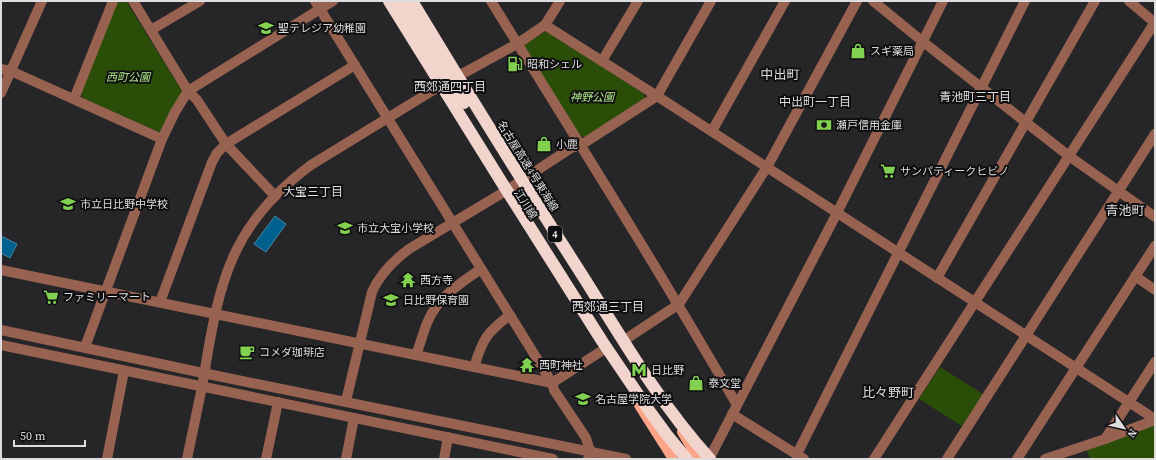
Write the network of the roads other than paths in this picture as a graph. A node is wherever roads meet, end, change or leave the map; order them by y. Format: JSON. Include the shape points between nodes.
{"nodes":[{"id":1,"x":42,"y":1,"type":"edge"},
{"id":2,"x":113,"y":1,"type":"edge"},
{"id":3,"x":133,"y":1,"type":"edge"},
{"id":4,"x":200,"y":1,"type":"edge"},
{"id":5,"x":333,"y":1,"type":"edge"},
{"id":6,"x":385,"y":1,"type":"edge"},
{"id":7,"x":390,"y":1,"type":"edge"},
{"id":8,"x":400,"y":1,"type":"edge"},
{"id":9,"x":412,"y":1,"type":"edge"},
{"id":10,"x":417,"y":1,"type":"edge"},
{"id":11,"x":490,"y":1,"type":"edge"},
{"id":12,"x":560,"y":1,"type":"edge"},
{"id":13,"x":638,"y":1,"type":"edge"},
{"id":14,"x":711,"y":1,"type":"edge"},
{"id":15,"x":785,"y":1,"type":"edge"},
{"id":16,"x":857,"y":1,"type":"edge"},
{"id":17,"x":873,"y":1,"type":"edge"},
{"id":18,"x":943,"y":1,"type":"edge"},
{"id":19,"x":1026,"y":1,"type":"edge"},
{"id":20,"x":1095,"y":1,"type":"edge"},
{"id":21,"x":1129,"y":1,"type":"edge"},
{"id":22,"x":318,"y":5,"type":"edge"},
{"id":23,"x":1155,"y":23,"type":"edge"},
{"id":24,"x":545,"y":25,"type":"junction"},
{"id":25,"x":151,"y":30,"type":"junction"},
{"id":26,"x":922,"y":41,"type":"junction"},
{"id":27,"x":517,"y":44,"type":"junction"},
{"id":28,"x":602,"y":61,"type":"junction"},
{"id":29,"x":355,"y":65,"type":"junction"},
{"id":30,"x":6,"y":70,"type":"edge"},
{"id":31,"x":462,"y":74,"type":"junction"},
{"id":32,"x":440,"y":86,"type":"junction"},
{"id":33,"x":982,"y":88,"type":"junction"},
{"id":34,"x":188,"y":91,"type":"junction"},
{"id":35,"x":1,"y":93,"type":"edge"},
{"id":36,"x":657,"y":96,"type":"junction"},
{"id":37,"x":74,"y":99,"type":"junction"},
{"id":38,"x":388,"y":118,"type":"junction"},
{"id":39,"x":485,"y":121,"type":"junction"},
{"id":40,"x":1026,"y":122,"type":"junction"},
{"id":41,"x":712,"y":131,"type":"junction"},
{"id":42,"x":1155,"y":134,"type":"edge"},
{"id":43,"x":162,"y":139,"type":"junction"},
{"id":44,"x":226,"y":144,"type":"junction"},
{"id":45,"x":581,"y":145,"type":"junction"},
{"id":46,"x":1069,"y":156,"type":"junction"},
{"id":47,"x":767,"y":168,"type":"junction"},
{"id":48,"x":526,"y":178,"type":"junction"},
{"id":49,"x":1118,"y":191,"type":"junction"},
{"id":50,"x":504,"y":192,"type":"junction"},
{"id":51,"x":275,"y":196,"type":"junction"},
{"id":52,"x":837,"y":213,"type":"junction"},
{"id":53,"x":1155,"y":217,"type":"edge"},
{"id":54,"x":453,"y":222,"type":"junction"},
{"id":55,"x":1155,"y":246,"type":"edge"},
{"id":56,"x":899,"y":253,"type":"junction"},
{"id":57,"x":481,"y":269,"type":"junction"},
{"id":58,"x":1,"y":270,"type":"edge"},
{"id":59,"x":1135,"y":276,"type":"junction"},
{"id":60,"x":937,"y":278,"type":"junction"},
{"id":61,"x":1155,"y":290,"type":"edge"},
{"id":62,"x":106,"y":292,"type":"junction"},
{"id":63,"x":160,"y":302,"type":"junction"},
{"id":64,"x":975,"y":302,"type":"junction"},
{"id":65,"x":678,"y":304,"type":"junction"},
{"id":66,"x":215,"y":314,"type":"junction"},
{"id":67,"x":510,"y":315,"type":"junction"},
{"id":68,"x":1,"y":330,"type":"edge"},
{"id":69,"x":1026,"y":335,"type":"junction"},
{"id":70,"x":626,"y":339,"type":"junction"},
{"id":71,"x":359,"y":344,"type":"junction"},
{"id":72,"x":1,"y":345,"type":"edge"},
{"id":73,"x":85,"y":347,"type":"junction"},
{"id":74,"x":604,"y":350,"type":"junction"},
{"id":75,"x":416,"y":355,"type":"junction"},
{"id":76,"x":1155,"y":362,"type":"edge"},
{"id":77,"x":474,"y":367,"type":"junction"},
{"id":78,"x":1077,"y":368,"type":"junction"},
{"id":79,"x":124,"y":371,"type":"junction"},
{"id":80,"x":203,"y":373,"type":"junction"},
{"id":81,"x":552,"y":383,"type":"junction"},
{"id":82,"x":202,"y":385,"type":"junction"},
{"id":83,"x":346,"y":401,"type":"junction"},
{"id":84,"x":278,"y":402,"type":"junction"},
{"id":85,"x":1130,"y":402,"type":"junction"},
{"id":86,"x":735,"y":409,"type":"junction"},
{"id":87,"x":354,"y":418,"type":"junction"},
{"id":88,"x":1155,"y":420,"type":"edge"},
{"id":89,"x":448,"y":437,"type":"junction"},
{"id":90,"x":1104,"y":439,"type":"junction"},
{"id":91,"x":589,"y":455,"type":"edge"},
{"id":92,"x":800,"y":457,"type":"edge"},
{"id":93,"x":107,"y":459,"type":"edge"},
{"id":94,"x":187,"y":459,"type":"edge"},
{"id":95,"x":266,"y":459,"type":"edge"},
{"id":96,"x":346,"y":459,"type":"edge"},
{"id":97,"x":444,"y":459,"type":"edge"},
{"id":98,"x":553,"y":459,"type":"edge"},
{"id":99,"x":626,"y":459,"type":"edge"},
{"id":100,"x":673,"y":459,"type":"edge"},
{"id":101,"x":687,"y":459,"type":"edge"},
{"id":102,"x":698,"y":459,"type":"edge"},
{"id":103,"x":709,"y":459,"type":"edge"},
{"id":104,"x":874,"y":459,"type":"edge"},
{"id":105,"x":947,"y":459,"type":"edge"},
{"id":106,"x":1017,"y":459,"type":"edge"},
{"id":107,"x":1045,"y":459,"type":"edge"}],
"edges":[{"from":1,"to":30,"type":"street"},
{"from":2,"to":37,"type":"street"},
{"from":3,"to":25,"type":"street"},
{"from":4,"to":25,"type":"street"},
{"from":5,"to":22,"type":"street"},
{"from":6,"to":32,"type":"main road","name":"江川線"},
{"from":7,"to":101,"type":"highway","number":"4","bridge":true,"via":[[602,341],[659,425]]},
{"from":8,"to":39,"type":"highway","bridge":true,"via":[[473,116]]},
{"from":9,"to":39,"type":"highway","name":"名古屋高速4号東海線","number":"4","bridge":true},
{"from":10,"to":31,"type":"main road","name":"江川線"},
{"from":11,"to":27,"type":"street"},
{"from":12,"to":24,"type":"street"},
{"from":13,"to":28,"type":"street"},
{"from":14,"to":36,"type":"street"},
{"from":15,"to":41,"type":"street"},
{"from":16,"to":47,"type":"street"},
{"from":17,"to":26,"type":"street"},
{"from":18,"to":26,"type":"street"},
{"from":19,"to":33,"type":"street"},
{"from":20,"to":40,"type":"street"},
{"from":21,"to":23,"type":"street"},
{"from":22,"to":29,"type":"street"},
{"from":22,"to":34,"type":"street"},
{"from":23,"to":46,"type":"street"},
{"from":24,"to":27,"type":"street"},
{"from":24,"to":28,"type":"street"},
{"from":25,"to":34,"type":"street"},
{"from":26,"to":33,"type":"street"},
{"from":26,"to":52,"type":"street"},
{"from":27,"to":31,"type":"street"},
{"from":27,"to":45,"type":"street"},
{"from":28,"to":36,"type":"street"},
{"from":29,"to":38,"type":"street"},
{"from":29,"to":44,"type":"street"},
{"from":30,"to":35,"type":"street"},
{"from":30,"to":37,"type":"street"},
{"from":31,"to":48,"type":"main road","name":"江川線"},
{"from":32,"to":38,"type":"street"},
{"from":32,"to":50,"type":"main road","name":"江川線"},
{"from":33,"to":40,"type":"street"},
{"from":33,"to":56,"type":"street"},
{"from":34,"to":43,"type":"street"},
{"from":34,"to":44,"type":"street","via":[[197,100]]},
{"from":36,"to":41,"type":"street"},
{"from":36,"to":45,"type":"street"},
{"from":37,"to":43,"type":"street"},
{"from":38,"to":51,"type":"street","via":[[311,165]]},
{"from":38,"to":54,"type":"street"},
{"from":39,"to":103,"type":"highway","name":"名古屋高速4号東海線","number":"4","bridge":true,"via":[[648,379]]},
{"from":40,"to":46,"type":"street"},
{"from":40,"to":60,"type":"street"},
{"from":41,"to":47,"type":"street"},
{"from":42,"to":49,"type":"street"},
{"from":43,"to":62,"type":"street"},
{"from":44,"to":51,"type":"street"},
{"from":44,"to":63,"type":"street","via":[[212,162]]},
{"from":45,"to":48,"type":"street","via":[[571,148]]},
{"from":45,"to":65,"type":"street"},
{"from":46,"to":49,"type":"street"},
{"from":46,"to":64,"type":"street"},
{"from":47,"to":52,"type":"street"},
{"from":47,"to":65,"type":"street"},
{"from":48,"to":50,"type":"street"},
{"from":48,"to":70,"type":"main road","name":"江川線"},
{"from":49,"to":53,"type":"street"},
{"from":49,"to":69,"type":"street"},
{"from":50,"to":54,"type":"street"},
{"from":50,"to":74,"type":"main road","name":"江川線"},
{"from":51,"to":66,"type":"street","via":[[255,219],[237,248],[224,280]]},
{"from":52,"to":56,"type":"street"},
{"from":52,"to":86,"type":"street"},
{"from":54,"to":57,"type":"street"},
{"from":54,"to":71,"type":"street","via":[[397,259],[381,275],[372,292]]},
{"from":55,"to":59,"type":"street"},
{"from":56,"to":60,"type":"street"},
{"from":56,"to":92,"type":"street"},
{"from":57,"to":67,"type":"street"},
{"from":57,"to":75,"type":"street","via":[[454,287],[438,305],[427,322]]},
{"from":58,"to":62,"type":"street"},
{"from":59,"to":61,"type":"street"},
{"from":59,"to":78,"type":"street"},
{"from":60,"to":64,"type":"street"},
{"from":62,"to":63,"type":"street"},
{"from":62,"to":73,"type":"street"},
{"from":63,"to":66,"type":"street"},
{"from":64,"to":69,"type":"street"},
{"from":64,"to":104,"type":"street"},
{"from":65,"to":70,"type":"street"},
{"from":65,"to":86,"type":"street"},
{"from":66,"to":71,"type":"street"},
{"from":66,"to":80,"type":"street"},
{"from":67,"to":77,"type":"street","via":[[486,337]]},
{"from":67,"to":81,"type":"street"},
{"from":68,"to":73,"type":"street"},
{"from":69,"to":78,"type":"street"},
{"from":69,"to":105,"type":"street"},
{"from":70,"to":102,"type":"main road","name":"江川線"},
{"from":71,"to":75,"type":"street"},
{"from":71,"to":83,"type":"street"},
{"from":72,"to":79,"type":"street"},
{"from":73,"to":80,"type":"street"},
{"from":74,"to":81,"type":"street"},
{"from":74,"to":100,"type":"main road","name":"江川線"},
{"from":75,"to":77,"type":"street"},
{"from":76,"to":85,"type":"street"},
{"from":77,"to":81,"type":"street"},
{"from":78,"to":85,"type":"street"},
{"from":78,"to":106,"type":"street"},
{"from":79,"to":82,"type":"street"},
{"from":79,"to":93,"type":"street"},
{"from":80,"to":82,"type":"street"},
{"from":80,"to":83,"type":"street"},
{"from":81,"to":91,"type":"street","via":[[586,438]]},
{"from":82,"to":84,"type":"street"},
{"from":82,"to":94,"type":"street"},
{"from":83,"to":91,"type":"street"},
{"from":84,"to":87,"type":"street"},
{"from":84,"to":95,"type":"street"},
{"from":85,"to":88,"type":"street"},
{"from":85,"to":90,"type":"street"},
{"from":86,"to":92,"type":"street"},
{"from":86,"to":103,"type":"street"},
{"from":87,"to":89,"type":"street"},
{"from":87,"to":96,"type":"street"},
{"from":88,"to":90,"type":"street"},
{"from":89,"to":97,"type":"street"},
{"from":89,"to":98,"type":"street"},
{"from":90,"to":107,"type":"street"},
{"from":91,"to":99,"type":"street"}]}
